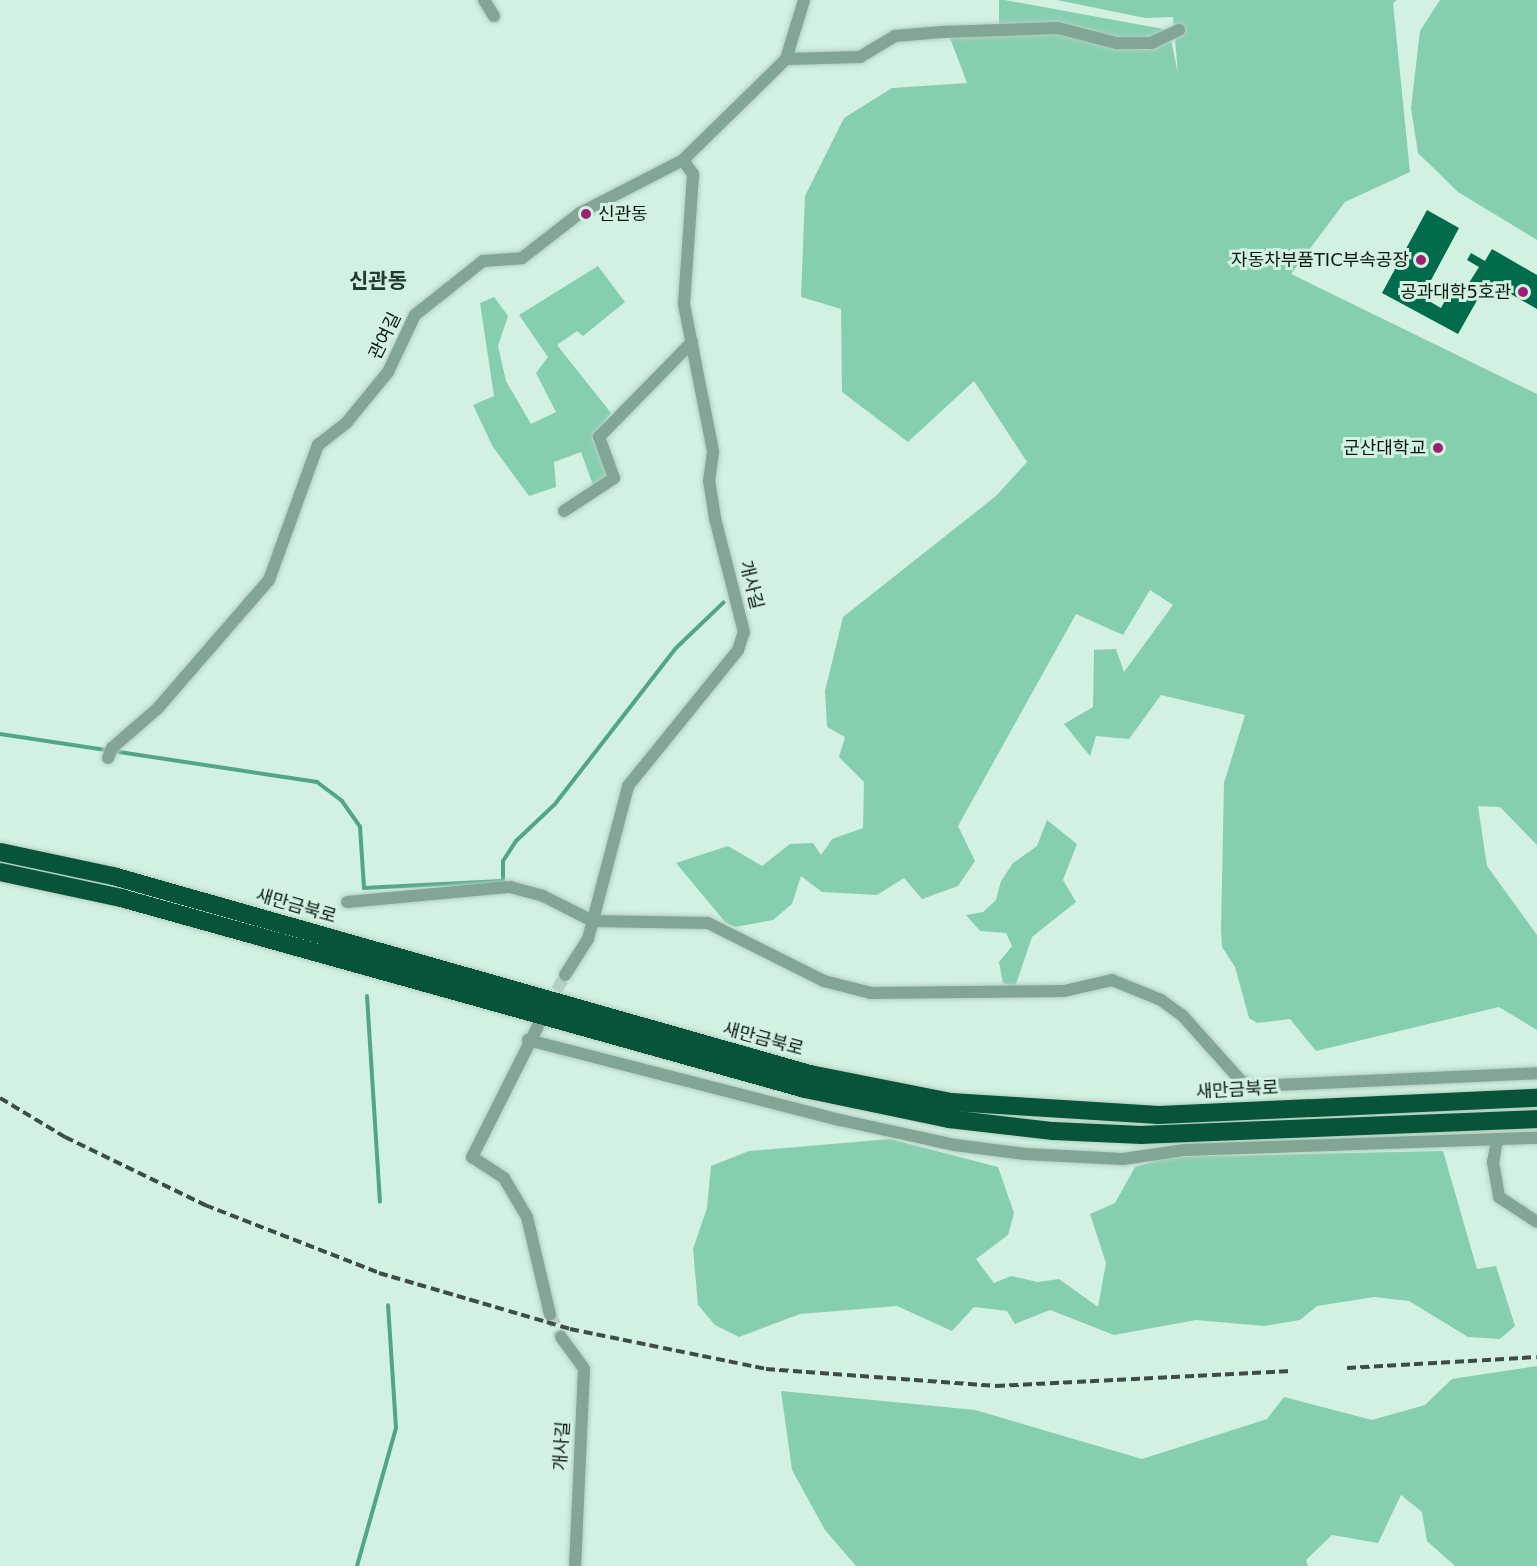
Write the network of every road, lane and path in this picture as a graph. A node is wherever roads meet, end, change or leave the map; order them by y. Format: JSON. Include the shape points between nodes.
{"nodes":[{"id":1,"x":484,"y":0,"type":"edge"},
{"id":2,"x":804,"y":0,"type":"edge"},
{"id":3,"x":494,"y":16,"type":"dead end"},
{"id":4,"x":1179,"y":30,"type":"dead end"},
{"id":5,"x":786,"y":59,"type":"junction"},
{"id":6,"x":683,"y":160,"type":"junction"},
{"id":7,"x":692,"y":342,"type":"junction"},
{"id":8,"x":564,"y":511,"type":"dead end"},
{"id":9,"x":110,"y":753,"type":"dead end"},
{"id":10,"x":0,"y":852,"type":"edge"},
{"id":11,"x":0,"y":872,"type":"edge"},
{"id":12,"x":347,"y":902,"type":"dead end"},
{"id":13,"x":592,"y":921,"type":"junction"},
{"id":14,"x":565,"y":975,"type":"tunnel mouth"},
{"id":15,"x":538,"y":1026,"type":"dead end"},
{"id":16,"x":528,"y":1040,"type":"junction"},
{"id":17,"x":1537,"y":1073,"type":"edge"},
{"id":18,"x":1537,"y":1098,"type":"edge"},
{"id":19,"x":1537,"y":1119,"type":"edge"},
{"id":20,"x":1537,"y":1138,"type":"edge"},
{"id":21,"x":1497,"y":1140,"type":"junction"},
{"id":22,"x":1537,"y":1222,"type":"edge"},
{"id":23,"x":550,"y":1314,"type":"tunnel mouth"},
{"id":24,"x":561,"y":1337,"type":"tunnel mouth"},
{"id":25,"x":575,"y":1566,"type":"edge"}],
"edges":[{"from":1,"to":3,"type":"street"},
{"from":2,"to":5,"type":"street","name":"관여길"},
{"from":4,"to":5,"type":"street","via":[[1151,43],[1116,43],[1058,28],[942,32],[895,36],[860,57]]},
{"from":5,"to":6,"type":"street","name":"관여길"},
{"from":6,"to":7,"type":"street","name":"개사길","via":[[693,174],[684,304]]},
{"from":6,"to":9,"type":"street","name":"관여길","via":[[580,213],[522,258],[483,261],[415,315],[388,372],[347,422],[318,445],[269,580],[158,708]]},
{"from":7,"to":8,"type":"street","via":[[599,437],[614,478]]},
{"from":7,"to":13,"type":"street","name":"개사길","via":[[713,451],[709,481],[712,501],[744,632],[738,650],[628,786]]},
{"from":10,"to":18,"type":"highway","name":"새만금북로","via":[[113,876],[810,1074],[951,1102],[1159,1115]]},
{"from":11,"to":19,"type":"highway","name":"새만금북로","via":[[122,898],[805,1089],[949,1119],[1053,1131],[1142,1135]]},
{"from":12,"to":13,"type":"street","via":[[510,886],[543,896]]},
{"from":13,"to":14,"type":"street","name":"개사길","via":[[588,939]]},
{"from":13,"to":17,"type":"street","via":[[708,923],[824,981],[871,993],[1064,991],[1112,980],[1161,1000],[1182,1015],[1241,1081],[1254,1086]]},
{"from":15,"to":16,"type":"street"},
{"from":16,"to":21,"type":"street","via":[[840,1120],[955,1145],[1025,1154],[1123,1159],[1185,1150]]},
{"from":16,"to":23,"type":"street","via":[[472,1157],[504,1178],[527,1217]]},
{"from":20,"to":21,"type":"street"},
{"from":21,"to":22,"type":"street","via":[[1493,1162],[1498,1197]]},
{"from":24,"to":25,"type":"street","name":"개사길","via":[[584,1368]]}]}
